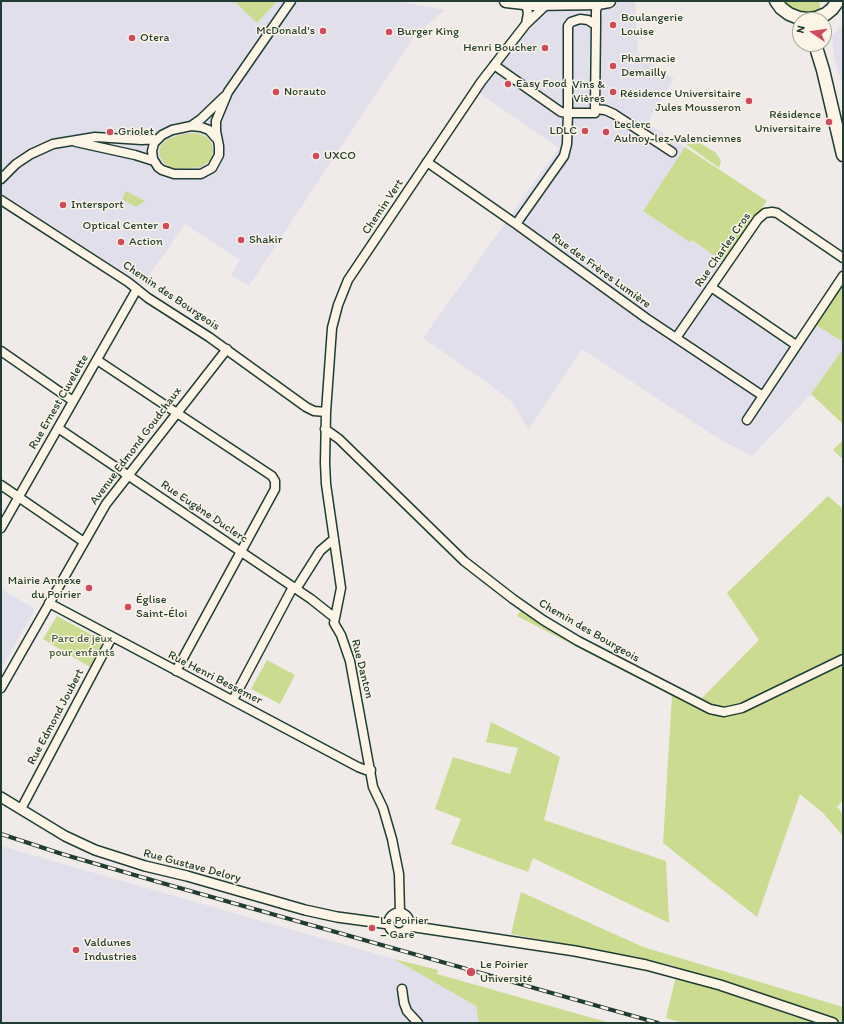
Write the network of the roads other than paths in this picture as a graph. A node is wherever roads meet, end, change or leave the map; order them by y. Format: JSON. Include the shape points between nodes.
{"nodes":[{"id":1,"x":291,"y":1,"type":"edge"},
{"id":2,"x":775,"y":1,"type":"edge"},
{"id":3,"x":838,"y":1,"type":"edge"},
{"id":4,"x":515,"y":2,"type":"edge"},
{"id":5,"x":603,"y":2,"type":"edge"},
{"id":6,"x":548,"y":4,"type":"junction"},
{"id":7,"x":830,"y":12,"type":"edge"},
{"id":8,"x":792,"y":15,"type":"edge"},
{"id":9,"x":526,"y":24,"type":"junction"},
{"id":10,"x":596,"y":25,"type":"junction"},
{"id":11,"x":817,"y":52,"type":"edge"},
{"id":12,"x":825,"y":52,"type":"edge"},
{"id":13,"x":494,"y":66,"type":"junction"},
{"id":14,"x":228,"y":92,"type":"junction"},
{"id":15,"x":595,"y":108,"type":"junction"},
{"id":16,"x":568,"y":112,"type":"junction"},
{"id":17,"x":191,"y":126,"type":"junction"},
{"id":18,"x":843,"y":131,"type":"edge"},
{"id":19,"x":216,"y":138,"type":"junction"},
{"id":20,"x":157,"y":139,"type":"junction"},
{"id":21,"x":71,"y":141,"type":"junction"},
{"id":22,"x":672,"y":152,"type":"dead end"},
{"id":23,"x":843,"y":155,"type":"edge"},
{"id":24,"x":154,"y":161,"type":"junction"},
{"id":25,"x":427,"y":162,"type":"junction"},
{"id":26,"x":1,"y":179,"type":"edge"},
{"id":27,"x":1,"y":200,"type":"edge"},
{"id":28,"x":516,"y":224,"type":"junction"},
{"id":29,"x":843,"y":258,"type":"edge"},
{"id":30,"x":843,"y":276,"type":"edge"},
{"id":31,"x":712,"y":287,"type":"junction"},
{"id":32,"x":137,"y":289,"type":"junction"},
{"id":33,"x":676,"y":338,"type":"junction"},
{"id":34,"x":796,"y":345,"type":"junction"},
{"id":35,"x":227,"y":349,"type":"junction"},
{"id":36,"x":1,"y":352,"type":"edge"},
{"id":37,"x":97,"y":360,"type":"junction"},
{"id":38,"x":762,"y":396,"type":"junction"},
{"id":39,"x":73,"y":401,"type":"junction"},
{"id":40,"x":176,"y":412,"type":"junction"},
{"id":41,"x":326,"y":412,"type":"junction"},
{"id":42,"x":747,"y":420,"type":"dead end"},
{"id":43,"x":58,"y":428,"type":"junction"},
{"id":44,"x":325,"y":429,"type":"junction"},
{"id":45,"x":128,"y":475,"type":"junction"},
{"id":46,"x":1,"y":485,"type":"edge"},
{"id":47,"x":19,"y":497,"type":"junction"},
{"id":48,"x":1,"y":528,"type":"edge"},
{"id":49,"x":334,"y":540,"type":"junction"},
{"id":50,"x":84,"y":542,"type":"junction"},
{"id":51,"x":241,"y":552,"type":"junction"},
{"id":52,"x":294,"y":588,"type":"junction"},
{"id":53,"x":49,"y":603,"type":"junction"},
{"id":54,"x":335,"y":618,"type":"junction"},
{"id":55,"x":112,"y":637,"type":"junction"},
{"id":56,"x":843,"y":659,"type":"edge"},
{"id":57,"x":176,"y":671,"type":"junction"},
{"id":58,"x":1,"y":688,"type":"edge"},
{"id":59,"x":233,"y":700,"type":"junction"},
{"id":60,"x":371,"y":770,"type":"junction"},
{"id":61,"x":1,"y":797,"type":"edge"},
{"id":62,"x":21,"y":809,"type":"junction"},
{"id":63,"x":400,"y":913,"type":"junction"},
{"id":64,"x":389,"y":924,"type":"junction"},
{"id":65,"x":409,"y":926,"type":"junction"},
{"id":66,"x":402,"y":989,"type":"dead end"},
{"id":67,"x":418,"y":1023,"type":"edge"},
{"id":68,"x":833,"y":1023,"type":"edge"}],
"edges":[{"from":1,"to":14,"type":"street"},
{"from":2,"to":8,"type":"main road"},
{"from":3,"to":7,"type":"main road"},
{"from":4,"to":6,"type":"main road"},
{"from":4,"to":9,"type":"street","via":[[528,16]]},
{"from":5,"to":6,"type":"main road"},
{"from":5,"to":10,"type":"street","via":[[596,9]]},
{"from":6,"to":9,"type":"street","name":"Chemin Vert"},
{"from":9,"to":13,"type":"street","name":"Chemin Vert"},
{"from":10,"to":15,"type":"street"},
{"from":10,"to":16,"type":"street","via":[[580,19],[568,26]]},
{"from":11,"to":23,"type":"main road"},
{"from":12,"to":18,"type":"main road"},
{"from":13,"to":16,"type":"street","via":[[561,112]]},
{"from":13,"to":25,"type":"street","name":"Chemin Vert"},
{"from":14,"to":17,"type":"street"},
{"from":14,"to":19,"type":"street","via":[[216,121]]},
{"from":15,"to":16,"type":"street","via":[[595,113]]},
{"from":15,"to":22,"type":"street","via":[[614,114]]},
{"from":16,"to":28,"type":"street","via":[[564,156]]},
{"from":17,"to":19,"type":"street","via":[[205,128]]},
{"from":17,"to":20,"type":"street","via":[[172,130]]},
{"from":19,"to":24,"type":"street","via":[[219,156],[212,168],[205,173],[170,174],[158,168]]},
{"from":20,"to":21,"type":"street","via":[[95,137]]},
{"from":20,"to":24,"type":"street","via":[[153,147]]},
{"from":21,"to":24,"type":"street"},
{"from":21,"to":26,"type":"street","via":[[53,144],[36,151],[21,160]]},
{"from":25,"to":28,"type":"street","name":"Rue des Frères Lumière"},
{"from":25,"to":41,"type":"street","name":"Chemin Vert","via":[[348,280],[341,295],[331,334]]},
{"from":27,"to":32,"type":"street","name":"Chemin des Bourgeois"},
{"from":28,"to":33,"type":"street","name":"Rue des Frères Lumière"},
{"from":29,"to":31,"type":"street","name":"Rue Charles Cros","via":[[778,214],[769,212],[760,217]]},
{"from":30,"to":34,"type":"street"},
{"from":31,"to":33,"type":"street","name":"Rue Charles Cros"},
{"from":31,"to":34,"type":"street"},
{"from":32,"to":35,"type":"street","name":"Chemin des Bourgeois"},
{"from":32,"to":37,"type":"street","name":"Rue Ernest Cuvelette"},
{"from":33,"to":38,"type":"street","name":"Rue des Frères Lumière"},
{"from":34,"to":38,"type":"street"},
{"from":35,"to":40,"type":"street","name":"Avenue Edmond Goudchaux"},
{"from":35,"to":41,"type":"street","name":"Chemin des Bourgeois","via":[[306,407]]},
{"from":36,"to":39,"type":"street"},
{"from":37,"to":39,"type":"street","name":"Rue Ernest Cuvelette"},
{"from":37,"to":40,"type":"street"},
{"from":38,"to":42,"type":"street"},
{"from":39,"to":43,"type":"street","name":"Rue Ernest Cuvelette"},
{"from":40,"to":45,"type":"street","name":"Avenue Edmond Goudchaux"},
{"from":40,"to":51,"type":"street","via":[[272,476],[276,484]]},
{"from":41,"to":44,"type":"street","name":"Chemin Vert"},
{"from":43,"to":45,"type":"street","name":"Rue Eugène Duclerc"},
{"from":43,"to":47,"type":"street","name":"Rue Ernest Cuvelette"},
{"from":44,"to":49,"type":"street","via":[[326,484]]},
{"from":44,"to":56,"type":"street","name":"Chemin des Bourgeois","via":[[339,439],[464,561],[513,599],[578,641],[710,709],[724,712],[746,706]]},
{"from":45,"to":50,"type":"street","name":"Avenue Edmond Goudchaux","via":[[106,504]]},
{"from":45,"to":51,"type":"street","name":"Rue Eugène Duclerc"},
{"from":46,"to":47,"type":"street"},
{"from":47,"to":48,"type":"street","name":"Rue Ernest Cuvelette"},
{"from":47,"to":50,"type":"street"},
{"from":49,"to":52,"type":"street","via":[[320,551]]},
{"from":49,"to":54,"type":"street","via":[[341,588]]},
{"from":50,"to":53,"type":"street","name":"Avenue Edmond Goudchaux"},
{"from":51,"to":52,"type":"street","name":"Rue Eugène Duclerc"},
{"from":51,"to":57,"type":"street"},
{"from":52,"to":54,"type":"street","name":"Rue Eugène Duclerc"},
{"from":52,"to":59,"type":"street"},
{"from":53,"to":55,"type":"street","name":"Rue Henri Bessemer"},
{"from":53,"to":58,"type":"street","name":"Avenue Edmond Goudchaux"},
{"from":54,"to":60,"type":"street","name":"Rue Danton","via":[[352,670]]},
{"from":55,"to":57,"type":"street","name":"Rue Henri Bessemer"},
{"from":55,"to":62,"type":"street","name":"Rue Edmond Joubert"},
{"from":57,"to":59,"type":"street","name":"Rue Henri Bessemer"},
{"from":59,"to":60,"type":"street","name":"Rue Henri Bessemer","via":[[358,767]]},
{"from":60,"to":63,"type":"street","name":"Rue Danton","via":[[373,787],[383,808],[393,844],[399,874]]},
{"from":61,"to":62,"type":"street","name":"Rue Gustave Delory"},
{"from":62,"to":64,"type":"street","name":"Rue Gustave Delory","via":[[78,843],[117,857],[310,911]]},
{"from":63,"to":64,"type":"street","via":[[393,915]]},
{"from":63,"to":65,"type":"street","via":[[407,917]]},
{"from":64,"to":65,"type":"street","via":[[392,931],[398,933],[405,931]]},
{"from":65,"to":68,"type":"street","via":[[576,951],[639,964],[720,985]]},
{"from":66,"to":67,"type":"street","via":[[407,1011]]}]}
